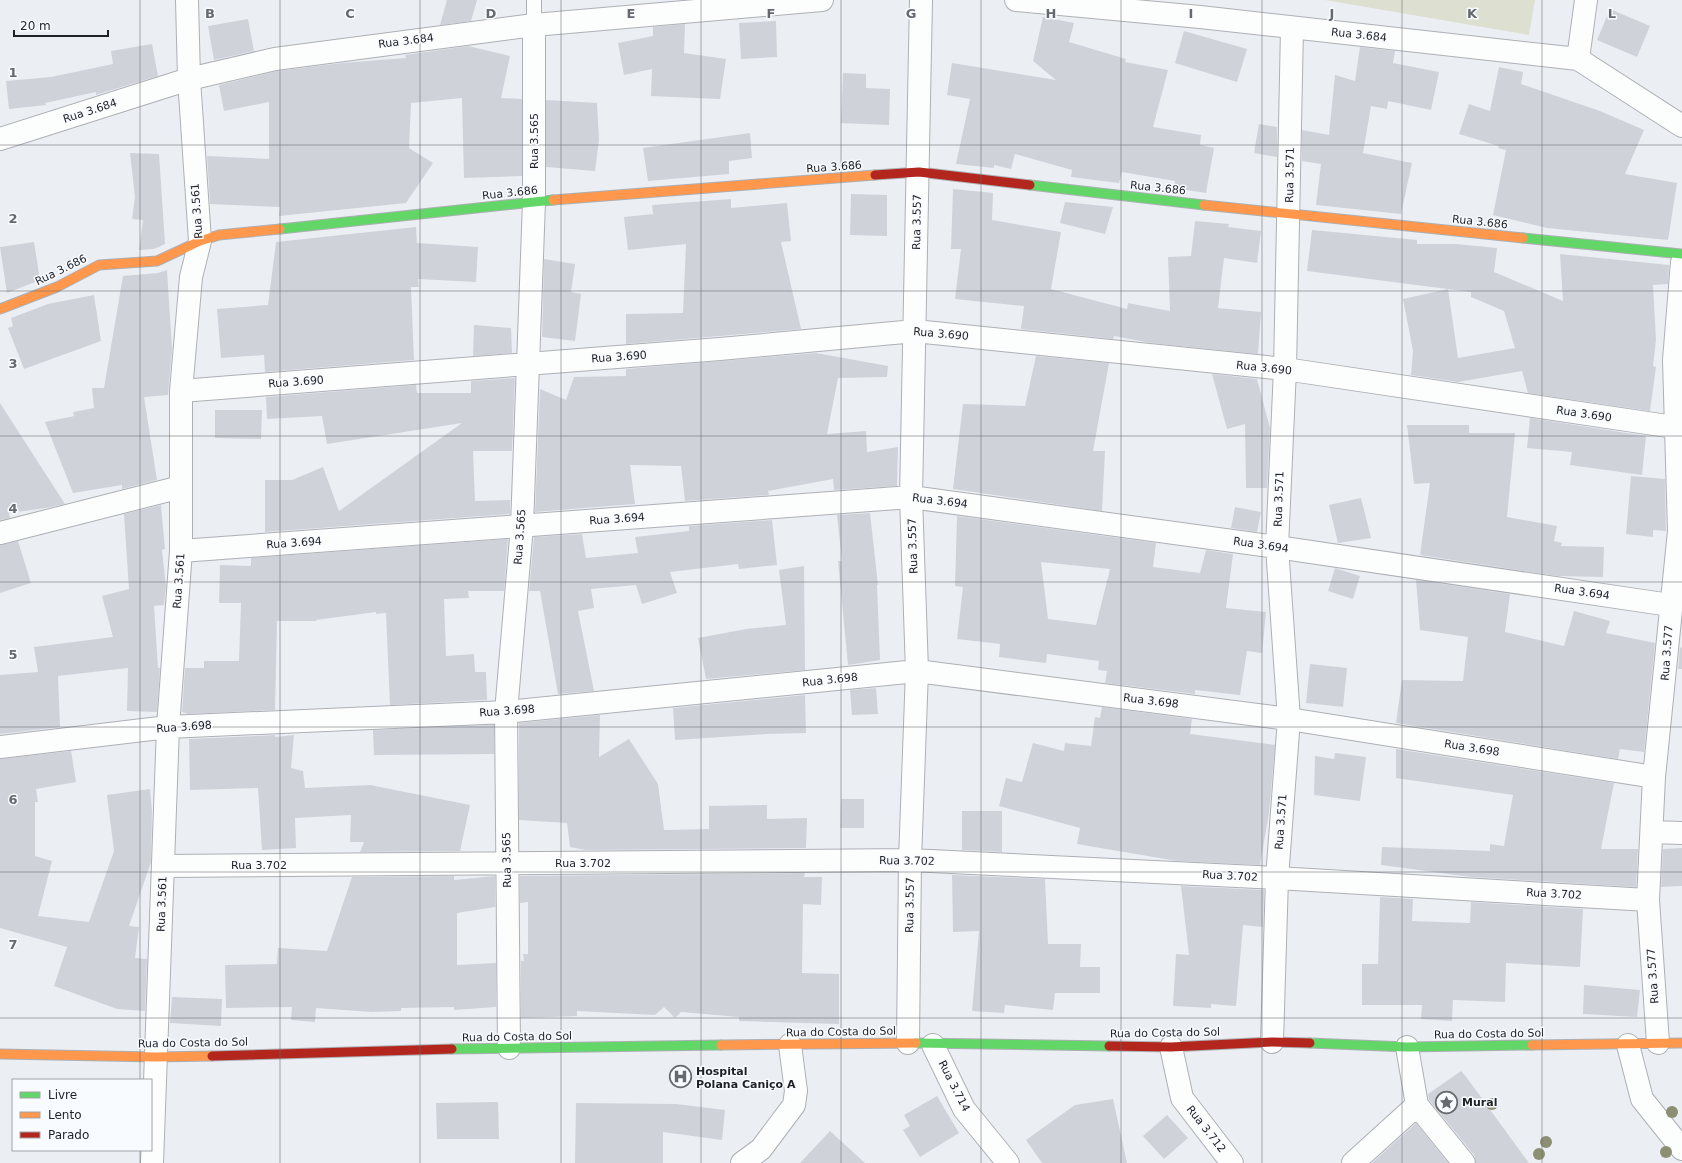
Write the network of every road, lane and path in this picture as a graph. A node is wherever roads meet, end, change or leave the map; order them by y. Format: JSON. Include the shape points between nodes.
{"nodes":[{"id":1,"x":187,"y":0,"type":"edge"},
{"id":2,"x":534,"y":0,"type":"edge"},
{"id":3,"x":822,"y":0,"type":"edge"},
{"id":4,"x":921,"y":0,"type":"edge"},
{"id":5,"x":1016,"y":0,"type":"edge"},
{"id":6,"x":1586,"y":0,"type":"edge"},
{"id":7,"x":1201,"y":8,"type":"edge"},
{"id":8,"x":534,"y":25,"type":"junction"},
{"id":9,"x":1292,"y":28,"type":"junction"},
{"id":10,"x":1578,"y":58,"type":"junction"},
{"id":11,"x":189,"y":79,"type":"junction"},
{"id":12,"x":1682,"y":126,"type":"edge"},
{"id":13,"x":0,"y":139,"type":"edge"},
{"id":14,"x":918,"y":172,"type":"junction"},
{"id":15,"x":534,"y":202,"type":"junction"},
{"id":16,"x":1289,"y":215,"type":"junction"},
{"id":17,"x":200,"y":241,"type":"junction"},
{"id":18,"x":1682,"y":254,"type":"edge"},
{"id":19,"x":1682,"y":262,"type":"edge"},
{"id":20,"x":0,"y":309,"type":"edge"},
{"id":21,"x":915,"y":331,"type":"junction"},
{"id":22,"x":1678,"y":360,"type":"edge"},
{"id":23,"x":527,"y":364,"type":"junction"},
{"id":24,"x":1285,"y":369,"type":"junction"},
{"id":25,"x":181,"y":391,"type":"junction"},
{"id":26,"x":1674,"y":427,"type":"junction"},
{"id":27,"x":181,"y":487,"type":"junction"},
{"id":28,"x":911,"y":497,"type":"junction"},
{"id":29,"x":522,"y":526,"type":"junction"},
{"id":30,"x":1680,"y":531,"type":"edge"},
{"id":31,"x":0,"y":533,"type":"edge"},
{"id":32,"x":1277,"y":547,"type":"junction"},
{"id":33,"x":181,"y":551,"type":"junction"},
{"id":34,"x":1670,"y":605,"type":"junction"},
{"id":35,"x":917,"y":671,"type":"junction"},
{"id":36,"x":1674,"y":677,"type":"edge"},
{"id":37,"x":506,"y":712,"type":"junction"},
{"id":38,"x":1289,"y":719,"type":"junction"},
{"id":39,"x":168,"y":727,"type":"junction"},
{"id":40,"x":0,"y":747,"type":"edge"},
{"id":41,"x":1654,"y":777,"type":"junction"},
{"id":42,"x":1652,"y":832,"type":"junction"},
{"id":43,"x":1682,"y":833,"type":"edge"},
{"id":44,"x":910,"y":860,"type":"junction"},
{"id":45,"x":507,"y":863,"type":"junction"},
{"id":46,"x":164,"y":866,"type":"junction"},
{"id":47,"x":1277,"y":878,"type":"junction"},
{"id":48,"x":1648,"y":900,"type":"junction"},
{"id":49,"x":1272,"y":1042,"type":"junction"},
{"id":50,"x":908,"y":1043,"type":"junction"},
{"id":51,"x":1658,"y":1043,"type":"junction"},
{"id":52,"x":1682,"y":1043,"type":"edge"},
{"id":53,"x":790,"y":1045,"type":"junction"},
{"id":54,"x":934,"y":1045,"type":"junction"},
{"id":55,"x":1628,"y":1045,"type":"junction"},
{"id":56,"x":1171,"y":1047,"type":"junction"},
{"id":57,"x":1407,"y":1047,"type":"junction"},
{"id":58,"x":509,"y":1048,"type":"junction"},
{"id":59,"x":0,"y":1054,"type":"edge"},
{"id":60,"x":156,"y":1057,"type":"junction"},
{"id":61,"x":1417,"y":1105,"type":"junction"},
{"id":62,"x":1682,"y":1149,"type":"edge"},
{"id":63,"x":767,"y":1156,"type":"edge"},
{"id":64,"x":152,"y":1163,"type":"edge"},
{"id":65,"x":742,"y":1163,"type":"edge"},
{"id":66,"x":1008,"y":1163,"type":"edge"},
{"id":67,"x":1232,"y":1163,"type":"edge"},
{"id":68,"x":1353,"y":1163,"type":"edge"},
{"id":69,"x":1464,"y":1163,"type":"edge"}],
"edges":[{"from":1,"to":11,"type":"street","name":"Rua 3.561"},
{"from":2,"to":8,"type":"lane"},
{"from":3,"to":8,"type":"street","name":"Rua 3.684"},
{"from":4,"to":14,"type":"street","name":"Rua 3.557"},
{"from":5,"to":7,"type":"street","name":"Rua 3.684"},
{"from":6,"to":10,"type":"street"},
{"from":7,"to":9,"type":"street","name":"Rua 3.684"},
{"from":8,"to":11,"type":"street","name":"Rua 3.684","via":[[275,59]]},
{"from":8,"to":15,"type":"street","name":"Rua 3.565"},
{"from":9,"to":10,"type":"street","name":"Rua 3.684"},
{"from":9,"to":16,"type":"street","name":"Rua 3.571"},
{"from":10,"to":12,"type":"street","name":"Rua 3.684"},
{"from":11,"to":13,"type":"street","name":"Rua 3.684"},
{"from":11,"to":17,"type":"street","name":"Rua 3.561"},
{"from":14,"to":15,"type":"street","name":"Rua 3.686"},
{"from":14,"to":16,"type":"street","name":"Rua 3.686"},
{"from":14,"to":21,"type":"street","name":"Rua 3.557"},
{"from":15,"to":17,"type":"street","name":"Rua 3.686","via":[[219,235]]},
{"from":15,"to":23,"type":"street","name":"Rua 3.565"},
{"from":16,"to":18,"type":"street","name":"Rua 3.686"},
{"from":16,"to":24,"type":"street","name":"Rua 3.571"},
{"from":17,"to":20,"type":"street","name":"Rua 3.686","via":[[158,261],[99,265],[57,287]]},
{"from":17,"to":25,"type":"street","name":"Rua 3.561","via":[[191,277]]},
{"from":19,"to":22,"type":"street","name":"Rua 3.577"},
{"from":21,"to":23,"type":"street","name":"Rua 3.690"},
{"from":21,"to":24,"type":"street","name":"Rua 3.690"},
{"from":21,"to":28,"type":"street","name":"Rua 3.557"},
{"from":22,"to":26,"type":"street","name":"Rua 3.577"},
{"from":23,"to":25,"type":"street","name":"Rua 3.690"},
{"from":23,"to":29,"type":"street","name":"Rua 3.565"},
{"from":24,"to":26,"type":"street","name":"Rua 3.690"},
{"from":24,"to":32,"type":"street","name":"Rua 3.571"},
{"from":25,"to":27,"type":"street","name":"Rua 3.561"},
{"from":26,"to":30,"type":"street","name":"Rua 3.577"},
{"from":27,"to":31,"type":"street"},
{"from":27,"to":33,"type":"street","name":"Rua 3.561"},
{"from":28,"to":29,"type":"street","name":"Rua 3.694"},
{"from":28,"to":32,"type":"street","name":"Rua 3.694"},
{"from":28,"to":35,"type":"street","name":"Rua 3.557"},
{"from":29,"to":33,"type":"street","name":"Rua 3.694"},
{"from":29,"to":37,"type":"street","name":"Rua 3.565"},
{"from":30,"to":34,"type":"street","name":"Rua 3.577"},
{"from":32,"to":34,"type":"street","name":"Rua 3.694"},
{"from":32,"to":38,"type":"street","name":"Rua 3.571"},
{"from":33,"to":39,"type":"street","name":"Rua 3.561"},
{"from":34,"to":36,"type":"street","name":"Rua 3.577"},
{"from":35,"to":37,"type":"street","name":"Rua 3.698"},
{"from":35,"to":38,"type":"street","name":"Rua 3.698"},
{"from":35,"to":44,"type":"street","name":"Rua 3.557"},
{"from":36,"to":41,"type":"street","name":"Rua 3.577"},
{"from":37,"to":39,"type":"street","name":"Rua 3.698"},
{"from":37,"to":45,"type":"street","name":"Rua 3.565"},
{"from":38,"to":41,"type":"street","name":"Rua 3.698"},
{"from":38,"to":47,"type":"street","name":"Rua 3.571"},
{"from":39,"to":40,"type":"street","name":"Rua 3.698"},
{"from":39,"to":46,"type":"street","name":"Rua 3.561"},
{"from":41,"to":42,"type":"street","name":"Rua 3.577"},
{"from":42,"to":43,"type":"street"},
{"from":42,"to":48,"type":"street","name":"Rua 3.577"},
{"from":44,"to":45,"type":"street","name":"Rua 3.702"},
{"from":44,"to":47,"type":"street","name":"Rua 3.702"},
{"from":44,"to":50,"type":"street","name":"Rua 3.557"},
{"from":45,"to":46,"type":"street","name":"Rua 3.702"},
{"from":45,"to":58,"type":"street","name":"Rua 3.565"},
{"from":46,"to":60,"type":"street","name":"Rua 3.561"},
{"from":47,"to":48,"type":"street","name":"Rua 3.702"},
{"from":47,"to":49,"type":"street","name":"Rua 3.571"},
{"from":48,"to":51,"type":"street","name":"Rua 3.577"},
{"from":49,"to":56,"type":"street","name":"Rua do Costa do Sol"},
{"from":49,"to":57,"type":"street","name":"Rua do Costa do Sol"},
{"from":50,"to":53,"type":"street","name":"Rua do Costa do Sol"},
{"from":50,"to":54,"type":"street","name":"Rua do Costa do Sol"},
{"from":51,"to":52,"type":"street","name":"Rua do Costa do Sol"},
{"from":51,"to":55,"type":"street","name":"Rua do Costa do Sol"},
{"from":53,"to":58,"type":"street","name":"Rua do Costa do Sol"},
{"from":53,"to":63,"type":"street","via":[[796,1091],[794,1106]]},
{"from":54,"to":56,"type":"street","name":"Rua do Costa do Sol"},
{"from":54,"to":66,"type":"street","name":"Rua 3.714","via":[[964,1109]]},
{"from":55,"to":57,"type":"street","name":"Rua do Costa do Sol"},
{"from":55,"to":62,"type":"street","via":[[1642,1100]]},
{"from":56,"to":67,"type":"street","name":"Rua 3.712","via":[[1182,1098]]},
{"from":57,"to":61,"type":"street"},
{"from":58,"to":60,"type":"street","name":"Rua do Costa do Sol"},
{"from":59,"to":60,"type":"street","name":"Rua do Costa do Sol"},
{"from":60,"to":64,"type":"street","name":"Rua 3.561"},
{"from":61,"to":68,"type":"street"},
{"from":61,"to":69,"type":"street"},
{"from":63,"to":65,"type":"street"}]}
